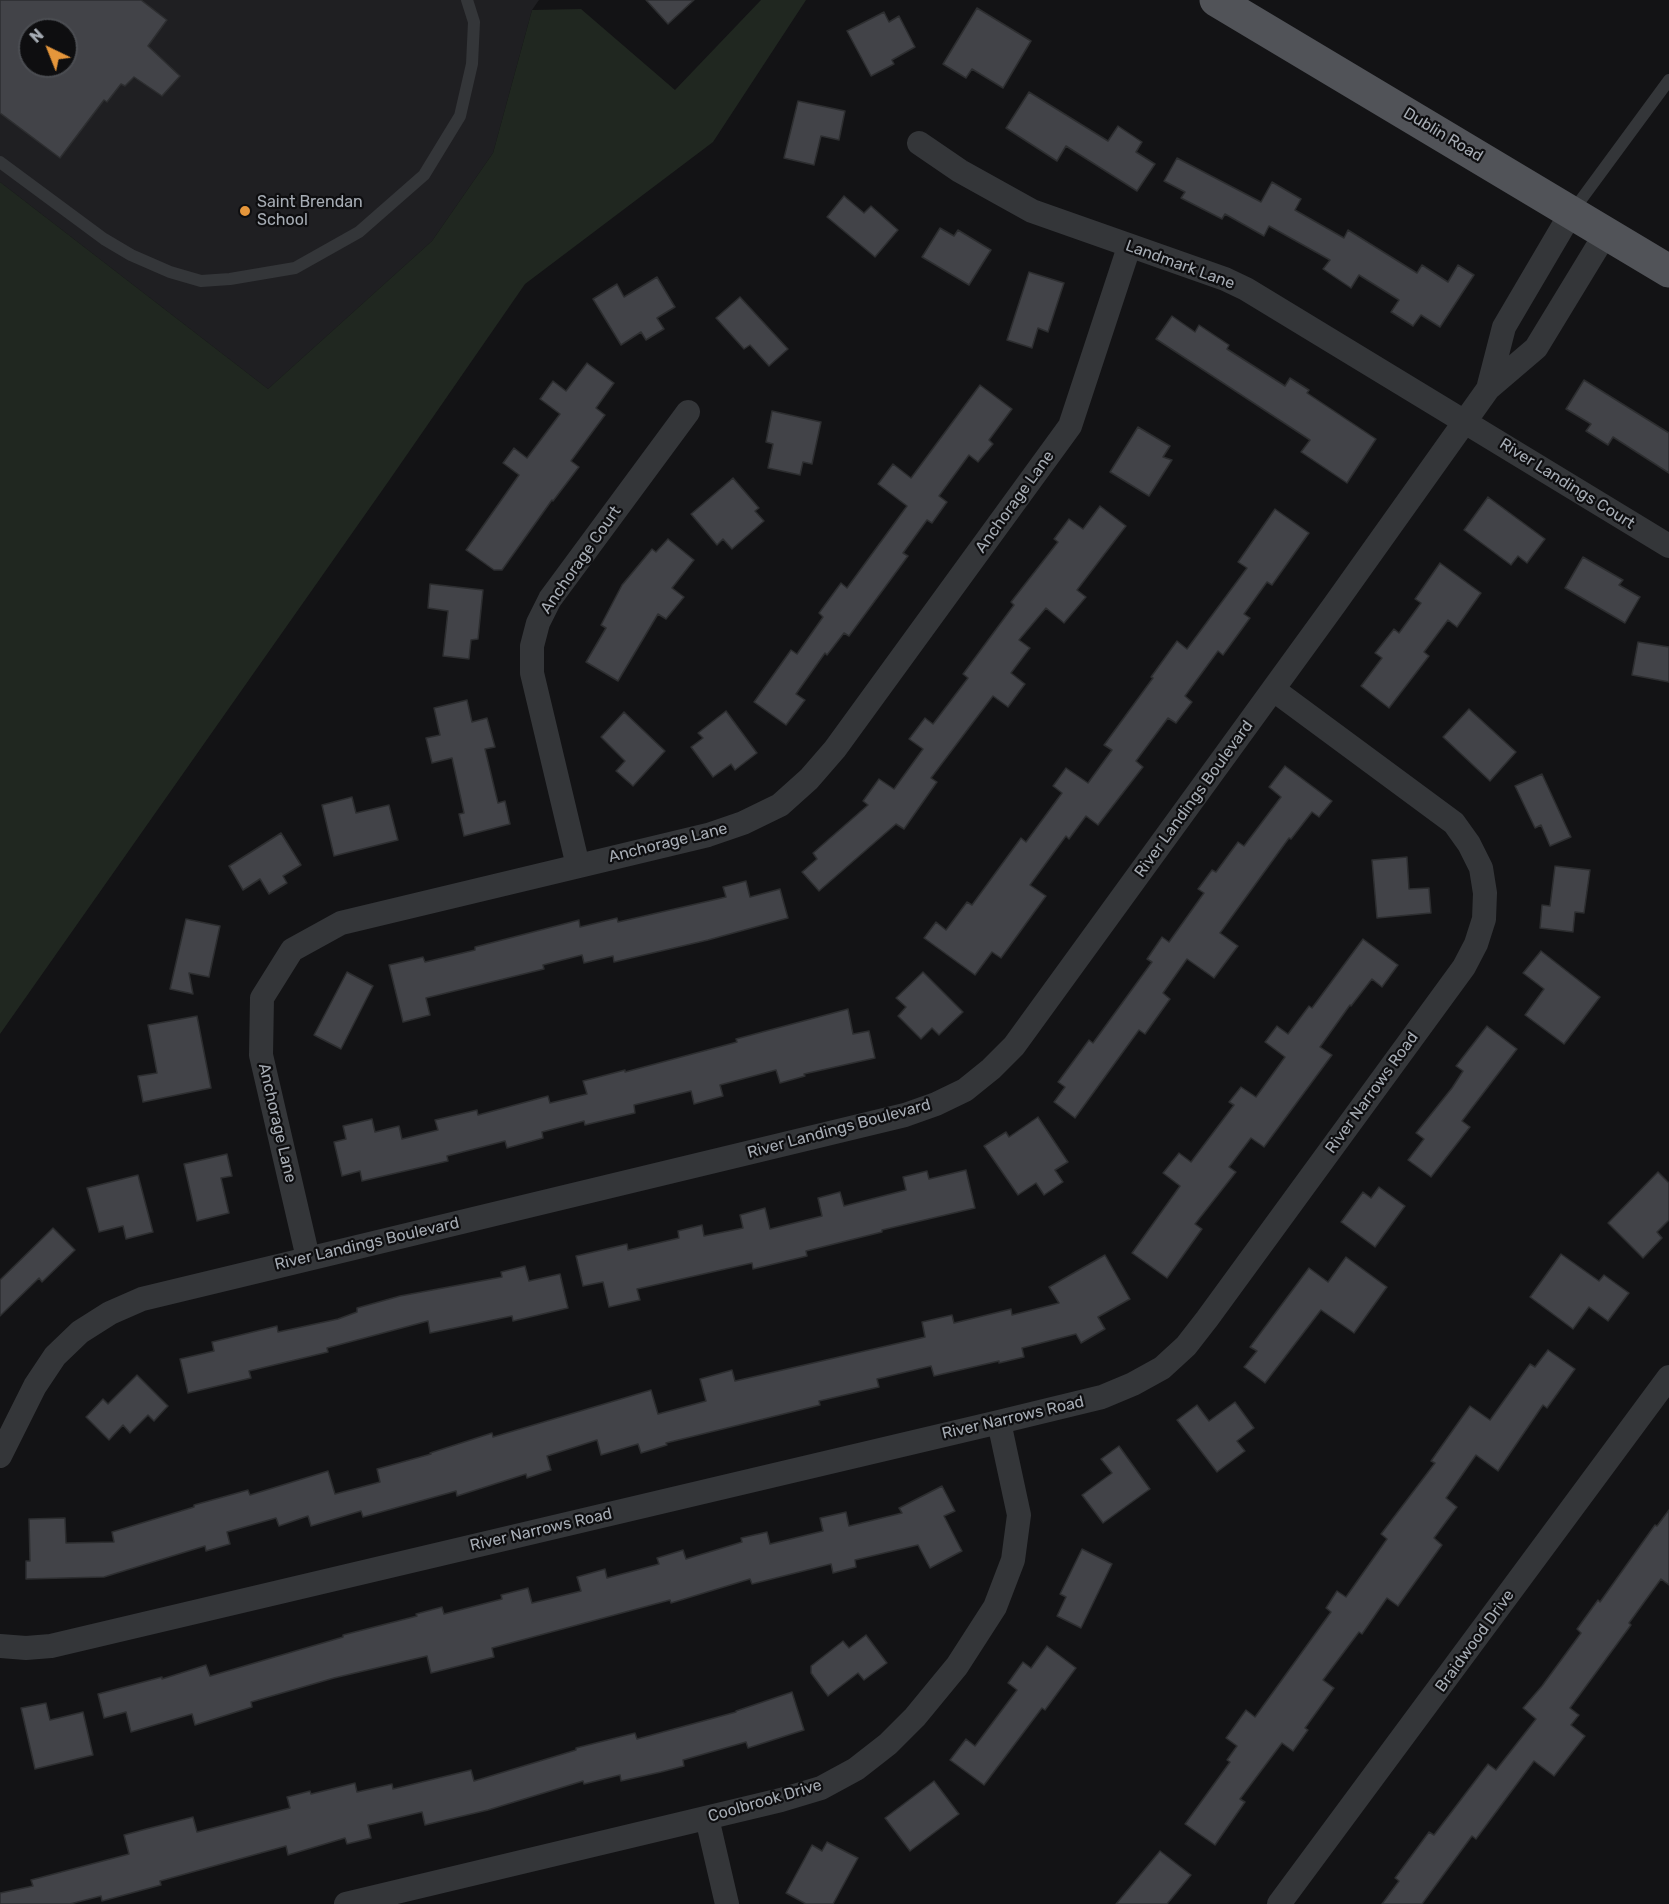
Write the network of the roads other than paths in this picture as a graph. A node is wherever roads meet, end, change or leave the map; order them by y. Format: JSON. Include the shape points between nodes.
{"nodes":[{"id":1,"x":467,"y":0,"type":"edge"},
{"id":2,"x":1216,"y":0,"type":"edge"},
{"id":3,"x":1669,"y":80,"type":"edge"},
{"id":4,"x":920,"y":143,"type":"dead end"},
{"id":5,"x":0,"y":162,"type":"edge"},
{"id":6,"x":1571,"y":213,"type":"junction"},
{"id":7,"x":1606,"y":233,"type":"junction"},
{"id":8,"x":1129,"y":247,"type":"junction"},
{"id":9,"x":1669,"y":271,"type":"edge"},
{"id":10,"x":1488,"y":389,"type":"junction"},
{"id":11,"x":688,"y":412,"type":"dead end"},
{"id":12,"x":1465,"y":421,"type":"junction"},
{"id":13,"x":1669,"y":546,"type":"edge"},
{"id":14,"x":1274,"y":690,"type":"junction"},
{"id":15,"x":578,"y":866,"type":"junction"},
{"id":16,"x":308,"y":1258,"type":"junction"},
{"id":17,"x":1669,"y":1377,"type":"edge"},
{"id":18,"x":999,"y":1422,"type":"junction"},
{"id":19,"x":0,"y":1456,"type":"edge"},
{"id":20,"x":0,"y":1646,"type":"edge"},
{"id":21,"x":707,"y":1818,"type":"junction"},
{"id":22,"x":346,"y":1904,"type":"edge"},
{"id":23,"x":727,"y":1904,"type":"edge"},
{"id":24,"x":1279,"y":1904,"type":"edge"}],
"edges":[{"from":1,"to":5,"type":"lane","via":[[474,22],[472,64],[460,116],[424,175],[359,232],[295,268],[201,281],[170,272],[104,239]]},
{"from":2,"to":6,"type":"main road","name":"Dublin Road"},
{"from":3,"to":6,"type":"lane"},
{"from":4,"to":8,"type":"street","name":"Landmark Lane","via":[[1032,212]]},
{"from":6,"to":7,"type":"main road","name":"Dublin Road"},
{"from":6,"to":10,"type":"street","name":"River Landings Boulevard","via":[[1504,327]]},
{"from":7,"to":9,"type":"main road","name":"Dublin Road"},
{"from":7,"to":10,"type":"street","name":"River Landings Boulevard","via":[[1536,348]]},
{"from":8,"to":12,"type":"street","name":"Landmark Lane","via":[[1246,289]]},
{"from":8,"to":15,"type":"street","name":"Anchorage Lane","via":[[1070,426],[835,749],[809,779],[780,805],[742,823]]},
{"from":10,"to":12,"type":"street","name":"River Landings Boulevard"},
{"from":11,"to":15,"type":"street","name":"Anchorage Court","via":[[550,599],[532,646],[531,673]]},
{"from":12,"to":13,"type":"street","name":"River Landings Court"},
{"from":12,"to":14,"type":"street","name":"River Landings Boulevard"},
{"from":14,"to":16,"type":"street","name":"River Landings Boulevard","via":[[1014,1046],[965,1090],[905,1115]]},
{"from":14,"to":18,"type":"street","name":"River Narrows Road","via":[[1454,823],[1481,868],[1484,919],[1476,945],[1186,1346],[1162,1368],[1102,1397]]},
{"from":15,"to":16,"type":"street","name":"Anchorage Lane","via":[[341,923],[292,950],[262,998],[261,1055]]},
{"from":16,"to":19,"type":"street","name":"River Landings Boulevard","via":[[142,1299],[80,1332],[55,1356],[35,1386]]},
{"from":17,"to":24,"type":"street","name":"Braidwood Drive"},
{"from":18,"to":20,"type":"street","name":"River Narrows Road","via":[[51,1646]]},
{"from":18,"to":21,"type":"street","name":"Coolbrook Drive","via":[[1019,1515],[1013,1560],[995,1607],[957,1666],[915,1717],[856,1769],[821,1788]]},
{"from":21,"to":22,"type":"street","name":"Coolbrook Drive"},
{"from":21,"to":23,"type":"street"}]}
